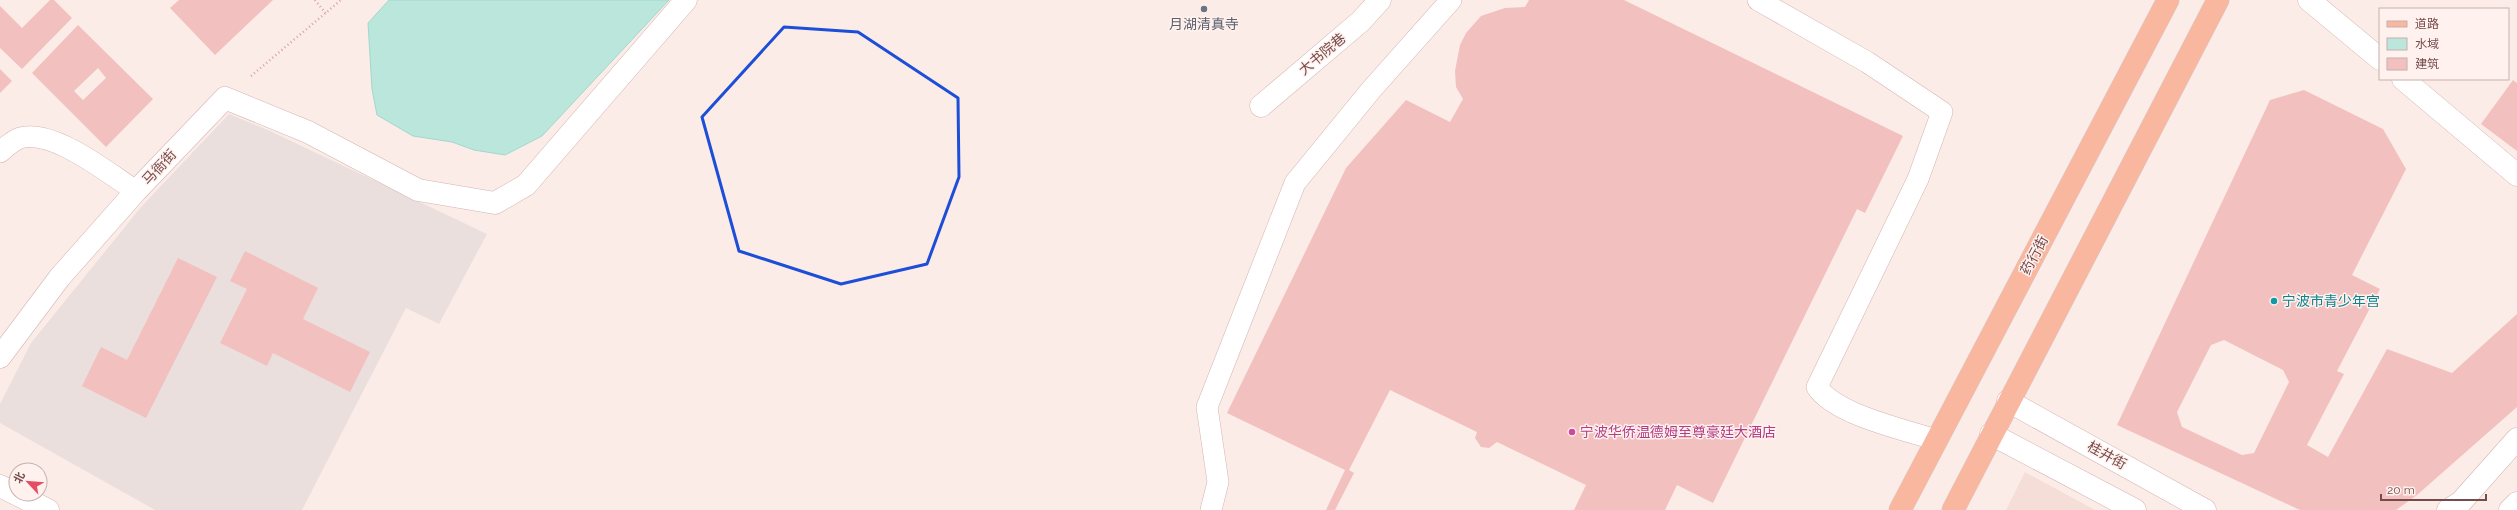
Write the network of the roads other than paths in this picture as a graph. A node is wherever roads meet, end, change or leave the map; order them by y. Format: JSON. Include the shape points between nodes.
{"nodes":[{"id":1,"x":686,"y":0,"type":"edge"},
{"id":2,"x":1380,"y":0,"type":"edge"},
{"id":3,"x":1451,"y":0,"type":"edge"},
{"id":4,"x":1758,"y":0,"type":"edge"},
{"id":5,"x":2168,"y":0,"type":"edge"},
{"id":6,"x":2218,"y":0,"type":"edge"},
{"id":7,"x":2309,"y":0,"type":"edge"},
{"id":8,"x":2379,"y":58,"type":"edge"},
{"id":9,"x":2405,"y":80,"type":"edge"},
{"id":10,"x":1261,"y":106,"type":"dead end"},
{"id":11,"x":0,"y":152,"type":"edge"},
{"id":12,"x":2517,"y":175,"type":"edge"},
{"id":13,"x":136,"y":191,"type":"junction"},
{"id":14,"x":0,"y":357,"type":"edge"},
{"id":15,"x":2008,"y":401,"type":"junction"},
{"id":16,"x":1991,"y":434,"type":"junction"},
{"id":17,"x":2517,"y":439,"type":"edge"},
{"id":18,"x":1936,"y":440,"type":"junction"},
{"id":19,"x":0,"y":486,"type":"edge"},
{"id":20,"x":2517,"y":504,"type":"edge"},
{"id":21,"x":48,"y":510,"type":"edge"},
{"id":22,"x":1211,"y":510,"type":"edge"},
{"id":23,"x":1900,"y":510,"type":"edge"},
{"id":24,"x":1953,"y":510,"type":"edge"},
{"id":25,"x":2135,"y":510,"type":"edge"},
{"id":26,"x":2204,"y":510,"type":"edge"},
{"id":27,"x":2448,"y":510,"type":"edge"},
{"id":28,"x":2510,"y":510,"type":"edge"}],
"edges":[{"from":1,"to":13,"type":"street","name":"马衙街","via":[[526,185],[495,203],[418,190],[308,132],[225,98]]},
{"from":2,"to":10,"type":"street","name":"大书院巷","via":[[1361,21]]},
{"from":3,"to":22,"type":"lane","via":[[1371,90],[1295,183],[1207,407],[1218,482]]},
{"from":4,"to":18,"type":"lane","via":[[1867,62],[1942,112],[1918,179],[1817,387],[1824,398],[1838,408]]},
{"from":5,"to":18,"type":"main road","name":"药行街"},
{"from":6,"to":15,"type":"main road"},
{"from":7,"to":8,"type":"street"},
{"from":9,"to":12,"type":"street"},
{"from":11,"to":13,"type":"lane","via":[[10,142],[20,138],[34,136],[52,140]]},
{"from":13,"to":14,"type":"street","name":"马衙街","via":[[60,276]]},
{"from":15,"to":16,"type":"main road"},
{"from":15,"to":26,"type":"street","name":"桂井街"},
{"from":16,"to":24,"type":"main road"},
{"from":16,"to":25,"type":"street"},
{"from":17,"to":27,"type":"street","via":[[2461,502]]},
{"from":18,"to":23,"type":"main road","name":"药行街"},
{"from":19,"to":21,"type":"street"},
{"from":20,"to":28,"type":"street"}]}
